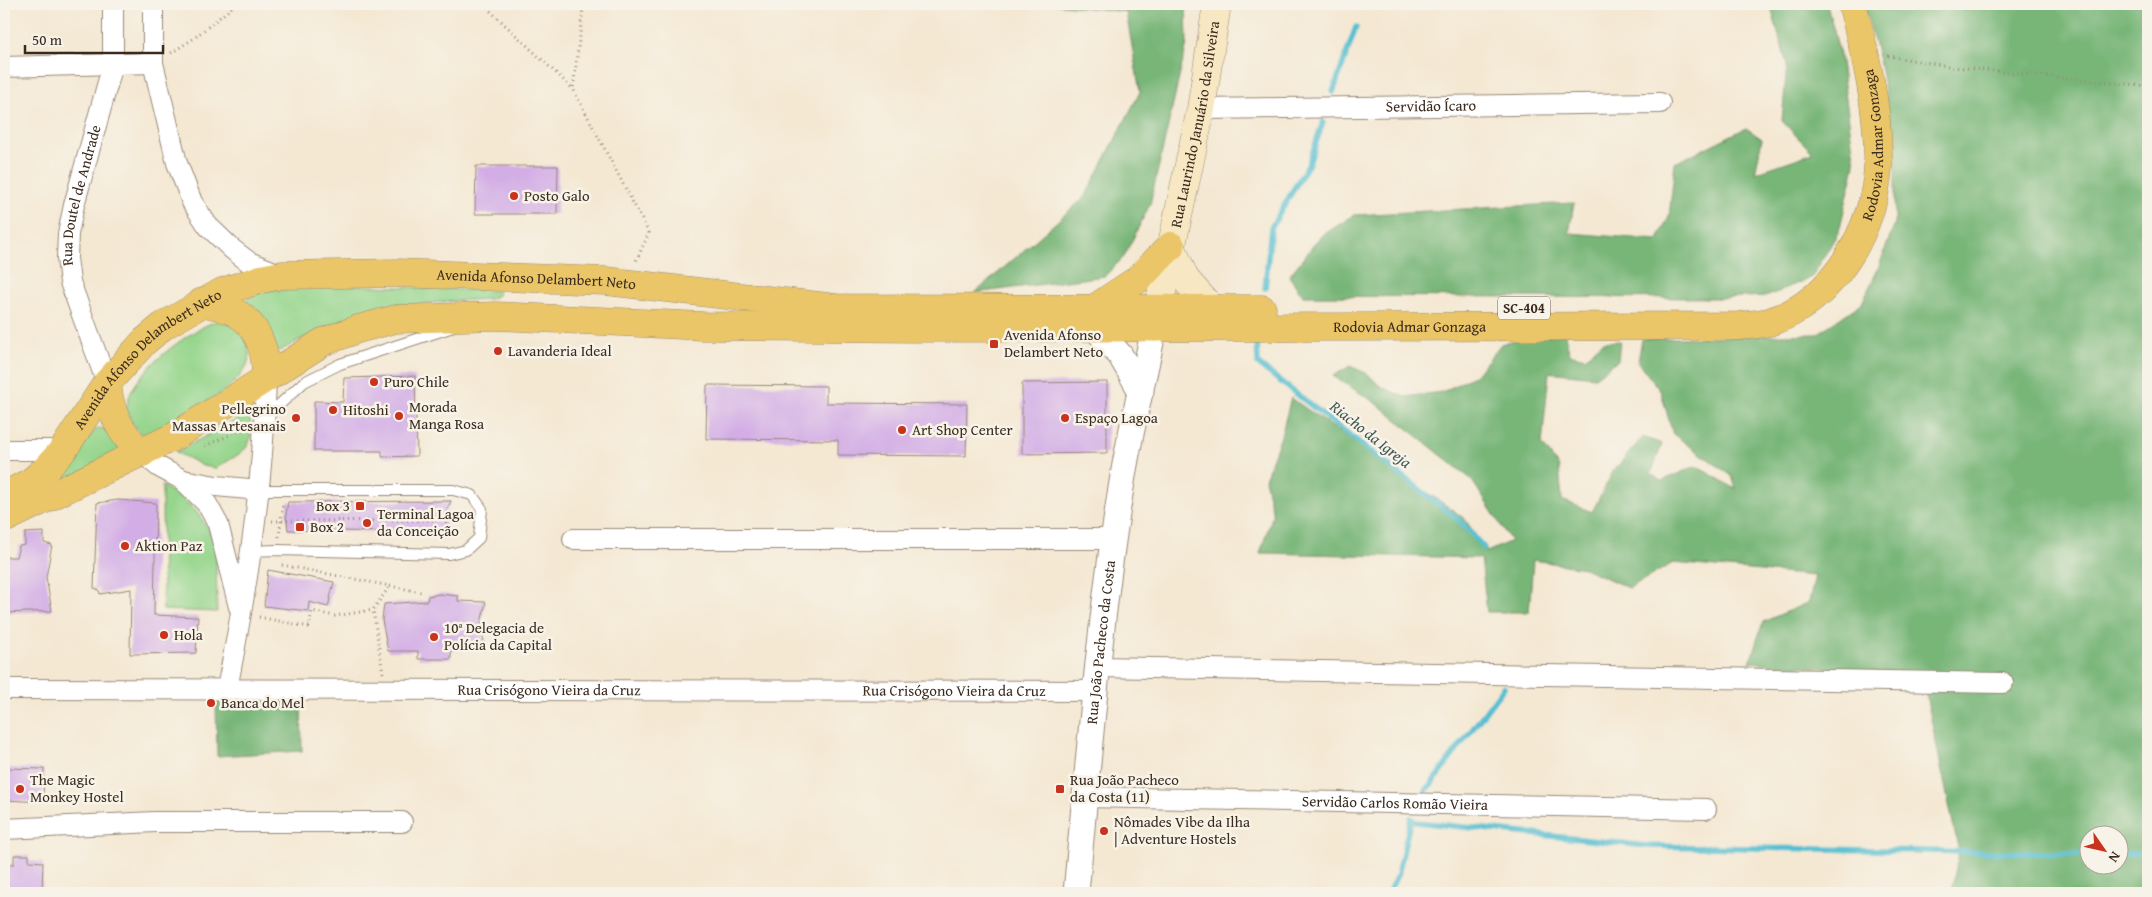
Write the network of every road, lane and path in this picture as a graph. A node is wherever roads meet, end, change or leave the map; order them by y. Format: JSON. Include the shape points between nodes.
{"nodes":[{"id":1,"x":113,"y":4,"type":"edge"},
{"id":2,"x":153,"y":4,"type":"edge"},
{"id":3,"x":236,"y":4,"type":"edge"},
{"id":4,"x":483,"y":4,"type":"edge"},
{"id":5,"x":588,"y":4,"type":"edge"},
{"id":6,"x":1217,"y":4,"type":"edge"},
{"id":7,"x":1852,"y":4,"type":"edge"},
{"id":8,"x":1866,"y":53,"type":"junction"},
{"id":9,"x":113,"y":64,"type":"junction"},
{"id":10,"x":153,"y":64,"type":"junction"},
{"id":11,"x":4,"y":67,"type":"edge"},
{"id":12,"x":2148,"y":86,"type":"edge"},
{"id":13,"x":573,"y":89,"type":"junction"},
{"id":14,"x":1660,"y":102,"type":"dead end"},
{"id":15,"x":1201,"y":109,"type":"junction"},
{"id":16,"x":1171,"y":246,"type":"junction"},
{"id":17,"x":282,"y":275,"type":"junction"},
{"id":18,"x":1831,"y":280,"type":"junction"},
{"id":19,"x":626,"y":283,"type":"junction"},
{"id":20,"x":202,"y":302,"type":"junction"},
{"id":21,"x":1212,"y":308,"type":"junction"},
{"id":22,"x":496,"y":316,"type":"junction"},
{"id":23,"x":1095,"y":318,"type":"junction"},
{"id":24,"x":1156,"y":319,"type":"junction"},
{"id":25,"x":600,"y":320,"type":"junction"},
{"id":26,"x":266,"y":377,"type":"junction"},
{"id":27,"x":108,"y":384,"type":"junction"},
{"id":28,"x":1140,"y":392,"type":"junction"},
{"id":29,"x":265,"y":417,"type":"junction"},
{"id":30,"x":204,"y":447,"type":"dead end"},
{"id":31,"x":4,"y":450,"type":"edge"},
{"id":32,"x":63,"y":450,"type":"junction"},
{"id":33,"x":142,"y":453,"type":"junction"},
{"id":34,"x":183,"y":480,"type":"junction"},
{"id":35,"x":260,"y":490,"type":"junction"},
{"id":36,"x":285,"y":490,"type":"junction"},
{"id":37,"x":4,"y":496,"type":"edge"},
{"id":38,"x":4,"y":518,"type":"edge"},
{"id":39,"x":436,"y":520,"type":"dead end"},
{"id":40,"x":281,"y":521,"type":"junction"},
{"id":41,"x":256,"y":522,"type":"junction"},
{"id":42,"x":573,"y":539,"type":"dead end"},
{"id":43,"x":1113,"y":539,"type":"junction"},
{"id":44,"x":277,"y":550,"type":"junction"},
{"id":45,"x":251,"y":551,"type":"junction"},
{"id":46,"x":389,"y":587,"type":"junction"},
{"id":47,"x":421,"y":592,"type":"dead end"},
{"id":48,"x":373,"y":610,"type":"junction"},
{"id":49,"x":241,"y":614,"type":"junction"},
{"id":50,"x":1097,"y":667,"type":"junction"},
{"id":51,"x":2003,"y":684,"type":"dead end"},
{"id":52,"x":4,"y":689,"type":"edge"},
{"id":53,"x":227,"y":689,"type":"junction"},
{"id":54,"x":386,"y":689,"type":"junction"},
{"id":55,"x":1094,"y":691,"type":"junction"},
{"id":56,"x":1085,"y":797,"type":"junction"},
{"id":57,"x":1706,"y":808,"type":"dead end"},
{"id":58,"x":402,"y":822,"type":"dead end"},
{"id":59,"x":4,"y":829,"type":"edge"},
{"id":60,"x":1076,"y":893,"type":"edge"}],
"edges":[{"from":1,"to":9,"type":"street","name":"Rua Doutel de Andrade"},
{"from":2,"to":10,"type":"street"},
{"from":3,"to":10,"type":"path","via":[[193,39]]},
{"from":4,"to":13,"type":"path"},
{"from":5,"to":13,"type":"path","via":[[582,8]]},
{"from":6,"to":15,"type":"main road","name":"Rua Laurindo Januário da Silveira"},
{"from":7,"to":8,"type":"main road","name":"Rodovia Admar Gonzaga","number":"SC-404"},
{"from":8,"to":12,"type":"path","via":[[1954,67]]},
{"from":8,"to":18,"type":"main road","name":"Rodovia Admar Gonzaga","number":"SC-404","via":[[1878,166],[1864,228]]},
{"from":9,"to":10,"type":"street"},
{"from":9,"to":11,"type":"street"},
{"from":9,"to":27,"type":"street","name":"Rua Doutel de Andrade","via":[[74,205],[66,258],[70,282]]},
{"from":10,"to":17,"type":"street","via":[[177,163],[192,202],[208,226],[232,249],[249,262]]},
{"from":13,"to":19,"type":"path","via":[[649,233]]},
{"from":14,"to":15,"type":"street","name":"Servidão Ícaro"},
{"from":15,"to":16,"type":"main road","name":"Rua Laurindo Januário da Silveira"},
{"from":16,"to":21,"type":"main road","name":"Rua Laurindo Januário da Silveira","via":[[1185,279]]},
{"from":16,"to":23,"type":"main road"},
{"from":16,"to":24,"type":"main road","name":"Rua Laurindo Januário da Silveira"},
{"from":17,"to":19,"type":"main road","name":"Avenida Afonso Delambert Neto","via":[[397,273]]},
{"from":17,"to":20,"type":"main road","name":"Avenida Afonso Delambert Neto","via":[[222,292]]},
{"from":18,"to":21,"type":"main road","name":"Rodovia Admar Gonzaga","number":"SC-404","via":[[1786,302],[1754,307]]},
{"from":18,"to":24,"type":"main road","name":"Rodovia Admar Gonzaga","number":"SC-404","via":[[1812,298],[1782,317],[1739,326]]},
{"from":19,"to":23,"type":"main road","name":"Avenida Afonso Delambert Neto","via":[[836,308]]},
{"from":19,"to":25,"type":"main road"},
{"from":20,"to":26,"type":"main road","via":[[235,312],[250,325],[260,339],[266,360]]},
{"from":20,"to":27,"type":"main road","name":"Avenida Afonso Delambert Neto","via":[[144,341]]},
{"from":21,"to":24,"type":"main road","name":"Rodovia Admar Gonzaga","number":"SC-404"},
{"from":22,"to":25,"type":"main road","name":"Avenida Afonso Delambert Neto"},
{"from":22,"to":26,"type":"main road","name":"Avenida Afonso Delambert Neto","via":[[396,319],[358,329],[323,342]]},
{"from":22,"to":29,"type":"lane","via":[[418,337],[340,364],[304,382]]},
{"from":23,"to":24,"type":"main road","name":"Avenida Afonso Delambert Neto"},
{"from":23,"to":25,"type":"main road","name":"Avenida Afonso Delambert Neto","via":[[750,327]]},
{"from":23,"to":28,"type":"street"},
{"from":24,"to":28,"type":"street","name":"Rua João Pacheco da Costa"},
{"from":26,"to":29,"type":"street"},
{"from":26,"to":33,"type":"main road","name":"Avenida Afonso Delambert Neto","via":[[200,422]]},
{"from":27,"to":32,"type":"main road","name":"Avenida Afonso Delambert Neto"},
{"from":27,"to":33,"type":"main road","via":[[113,415],[130,442]]},
{"from":28,"to":43,"type":"street","name":"Rua João Pacheco da Costa"},
{"from":29,"to":30,"type":"path"},
{"from":29,"to":35,"type":"street"},
{"from":31,"to":32,"type":"street"},
{"from":32,"to":37,"type":"main road","name":"Avenida Afonso Delambert Neto","via":[[32,481]]},
{"from":33,"to":34,"type":"street"},
{"from":33,"to":38,"type":"main road","name":"Avenida Afonso Delambert Neto"},
{"from":34,"to":35,"type":"street"},
{"from":34,"to":49,"type":"street","via":[[207,504],[218,524]]},
{"from":35,"to":36,"type":"lane"},
{"from":35,"to":41,"type":"street"},
{"from":36,"to":40,"type":"path"},
{"from":36,"to":44,"type":"lane","via":[[453,490],[472,495],[482,509],[479,538],[466,550],[449,554]]},
{"from":39,"to":40,"type":"path"},
{"from":40,"to":41,"type":"path"},
{"from":40,"to":44,"type":"path"},
{"from":41,"to":45,"type":"street"},
{"from":42,"to":43,"type":"street"},
{"from":43,"to":50,"type":"street","name":"Rua João Pacheco da Costa"},
{"from":44,"to":45,"type":"lane"},
{"from":45,"to":46,"type":"path","via":[[288,567]]},
{"from":45,"to":49,"type":"street"},
{"from":46,"to":47,"type":"path"},
{"from":46,"to":48,"type":"path"},
{"from":48,"to":49,"type":"path","via":[[335,616],[312,611],[309,627]]},
{"from":48,"to":54,"type":"path"},
{"from":49,"to":53,"type":"street"},
{"from":50,"to":51,"type":"street"},
{"from":50,"to":55,"type":"street","name":"Rua João Pacheco da Costa"},
{"from":52,"to":53,"type":"street","name":"Rua Crisógono Vieira da Cruz"},
{"from":53,"to":54,"type":"street","name":"Rua Crisógono Vieira da Cruz"},
{"from":54,"to":55,"type":"street","name":"Rua Crisógono Vieira da Cruz"},
{"from":55,"to":56,"type":"street","name":"Rua João Pacheco da Costa"},
{"from":56,"to":57,"type":"street","name":"Servidão Carlos Romão Vieira"},
{"from":56,"to":60,"type":"street","name":"Rua João Pacheco da Costa"},
{"from":58,"to":59,"type":"street","via":[[155,822]]}]}
